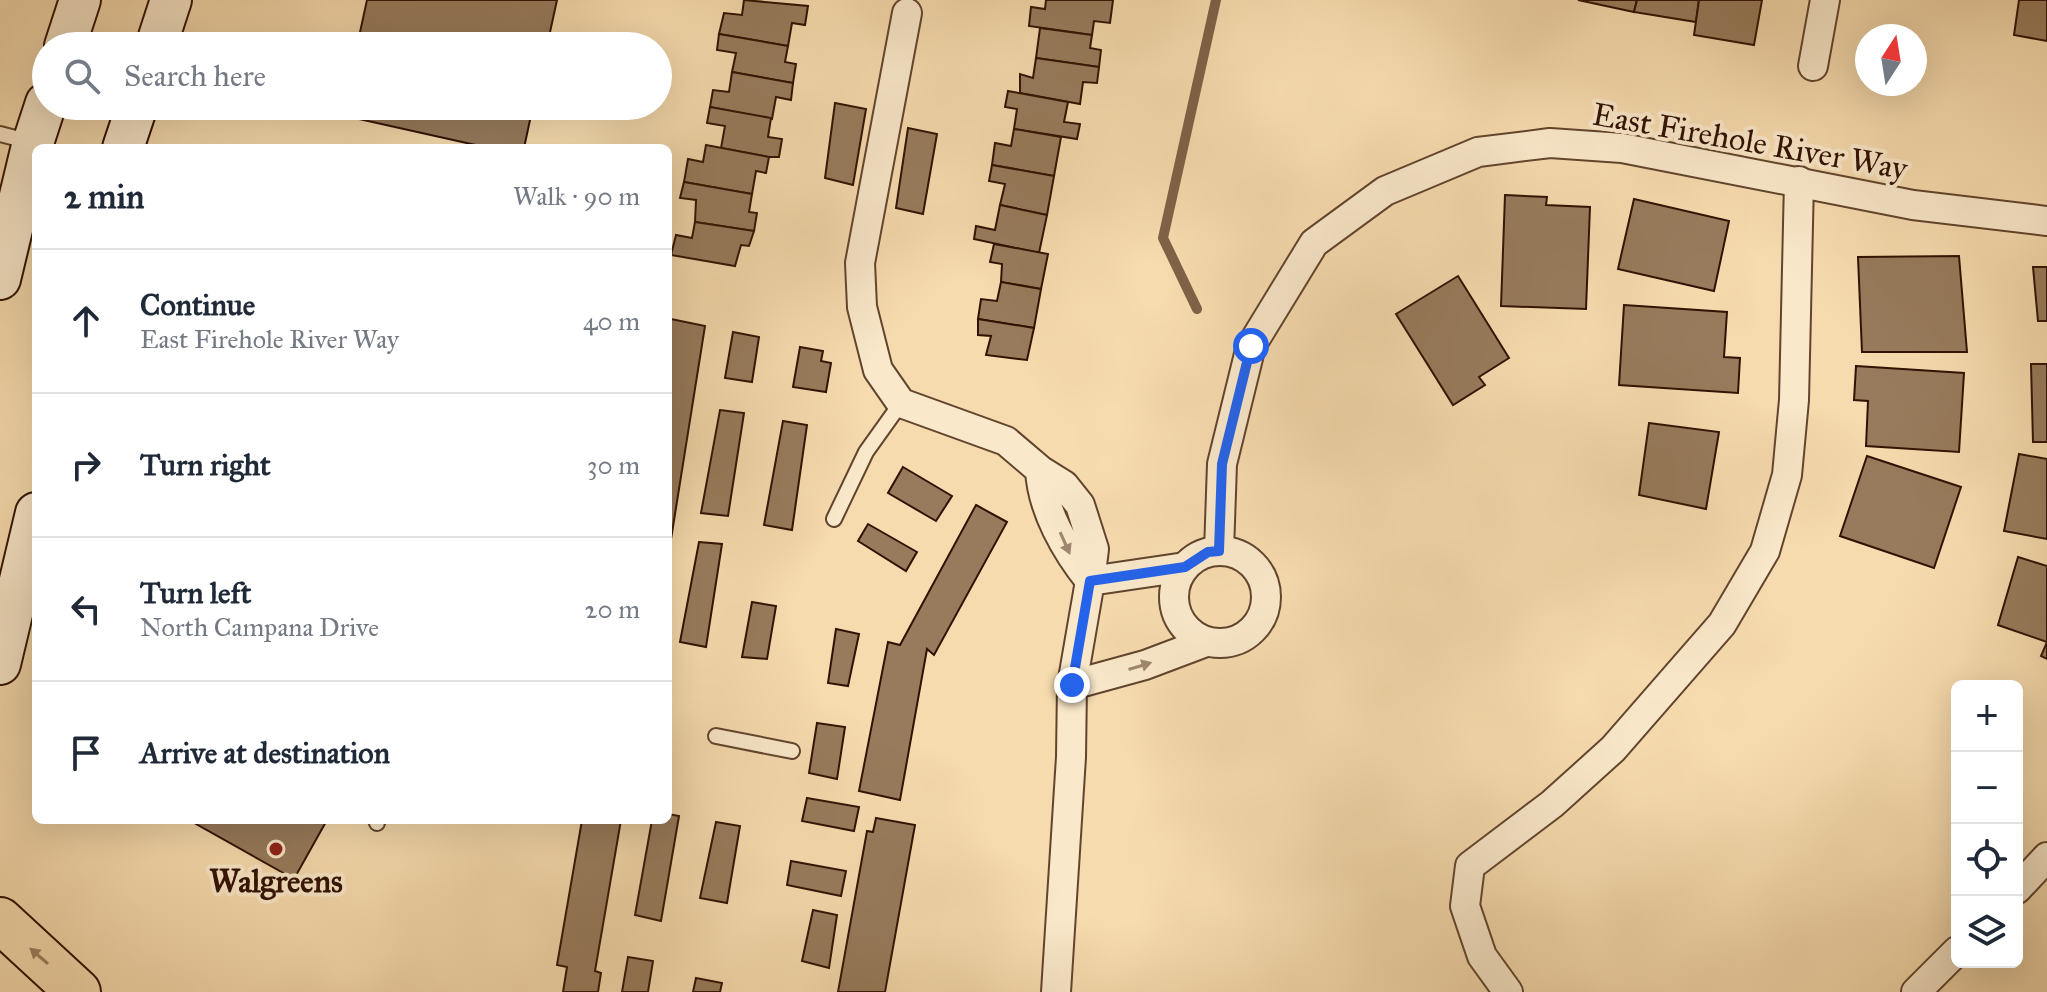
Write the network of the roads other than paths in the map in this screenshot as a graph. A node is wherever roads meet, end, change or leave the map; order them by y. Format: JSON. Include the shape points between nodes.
{"nodes":[{"id":1,"x":80,"y":0,"type":"edge"},
{"id":2,"x":171,"y":0,"type":"edge"},
{"id":3,"x":1825,"y":0,"type":"edge"},
{"id":4,"x":907,"y":13,"type":"dead end"},
{"id":5,"x":70,"y":32,"type":"edge"},
{"id":6,"x":161,"y":32,"type":"edge"},
{"id":7,"x":1813,"y":66,"type":"dead end"},
{"id":8,"x":32,"y":120,"type":"edge"},
{"id":9,"x":132,"y":120,"type":"edge"},
{"id":10,"x":17,"y":138,"type":"edge"},
{"id":11,"x":124,"y":144,"type":"edge"},
{"id":12,"x":1799,"y":181,"type":"junction"},
{"id":13,"x":2047,"y":221,"type":"edge"},
{"id":14,"x":0,"y":279,"type":"edge"},
{"id":15,"x":901,"y":403,"type":"junction"},
{"id":16,"x":834,"y":519,"type":"dead end"},
{"id":17,"x":1219,"y":551,"type":"junction"},
{"id":18,"x":30,"y":561,"type":"edge"},
{"id":19,"x":1185,"y":567,"type":"junction"},
{"id":20,"x":1090,"y":581,"type":"junction"},
{"id":21,"x":1206,"y":642,"type":"junction"},
{"id":22,"x":0,"y":664,"type":"edge"},
{"id":23,"x":1072,"y":685,"type":"junction"},
{"id":24,"x":716,"y":736,"type":"dead end"},
{"id":25,"x":792,"y":751,"type":"dead end"},
{"id":26,"x":2047,"y":857,"type":"edge"},
{"id":27,"x":2023,"y":883,"type":"edge"},
{"id":28,"x":0,"y":920,"type":"edge"},
{"id":29,"x":1951,"y":957,"type":"edge"},
{"id":30,"x":78,"y":992,"type":"edge"},
{"id":31,"x":1056,"y":992,"type":"edge"},
{"id":32,"x":1508,"y":992,"type":"edge"},
{"id":33,"x":1916,"y":992,"type":"edge"}],
"edges":[{"from":1,"to":5,"type":"main road"},
{"from":2,"to":6,"type":"main road"},
{"from":3,"to":7,"type":"street"},
{"from":4,"to":15,"type":"street","via":[[860,263],[862,307],[878,370]]},
{"from":8,"to":10,"type":"main road"},
{"from":9,"to":11,"type":"main road"},
{"from":10,"to":14,"type":"main road"},
{"from":12,"to":13,"type":"street","name":"East Firehole River Way","via":[[1913,205]]},
{"from":12,"to":17,"type":"street","name":"East Firehole River Way","via":[[1622,148],[1550,143],[1478,152],[1385,191],[1314,243],[1251,346],[1222,464]]},
{"from":12,"to":32,"type":"street","via":[[1789,460],[1765,551],[1722,624],[1613,749],[1470,866],[1465,906],[1482,956]]},
{"from":15,"to":16,"type":"lane","via":[[866,452]]},
{"from":15,"to":20,"type":"street","via":[[1006,441],[1040,470],[1041,487],[1068,554]]},
{"from":17,"to":19,"type":"street"},
{"from":17,"to":21,"type":"street","via":[[1241,555],[1256,567],[1266,585],[1266,607],[1246,636]]},
{"from":18,"to":22,"type":"main road"},
{"from":19,"to":20,"type":"street"},
{"from":19,"to":21,"type":"street","via":[[1175,585],[1177,615]]},
{"from":20,"to":23,"type":"street"},
{"from":23,"to":21,"type":"street","one_way":true},
{"from":23,"to":31,"type":"street"},
{"from":24,"to":25,"type":"lane"},
{"from":26,"to":27,"type":"street"},
{"from":30,"to":28,"type":"main road","one_way":true},
{"from":29,"to":33,"type":"street"}]}
